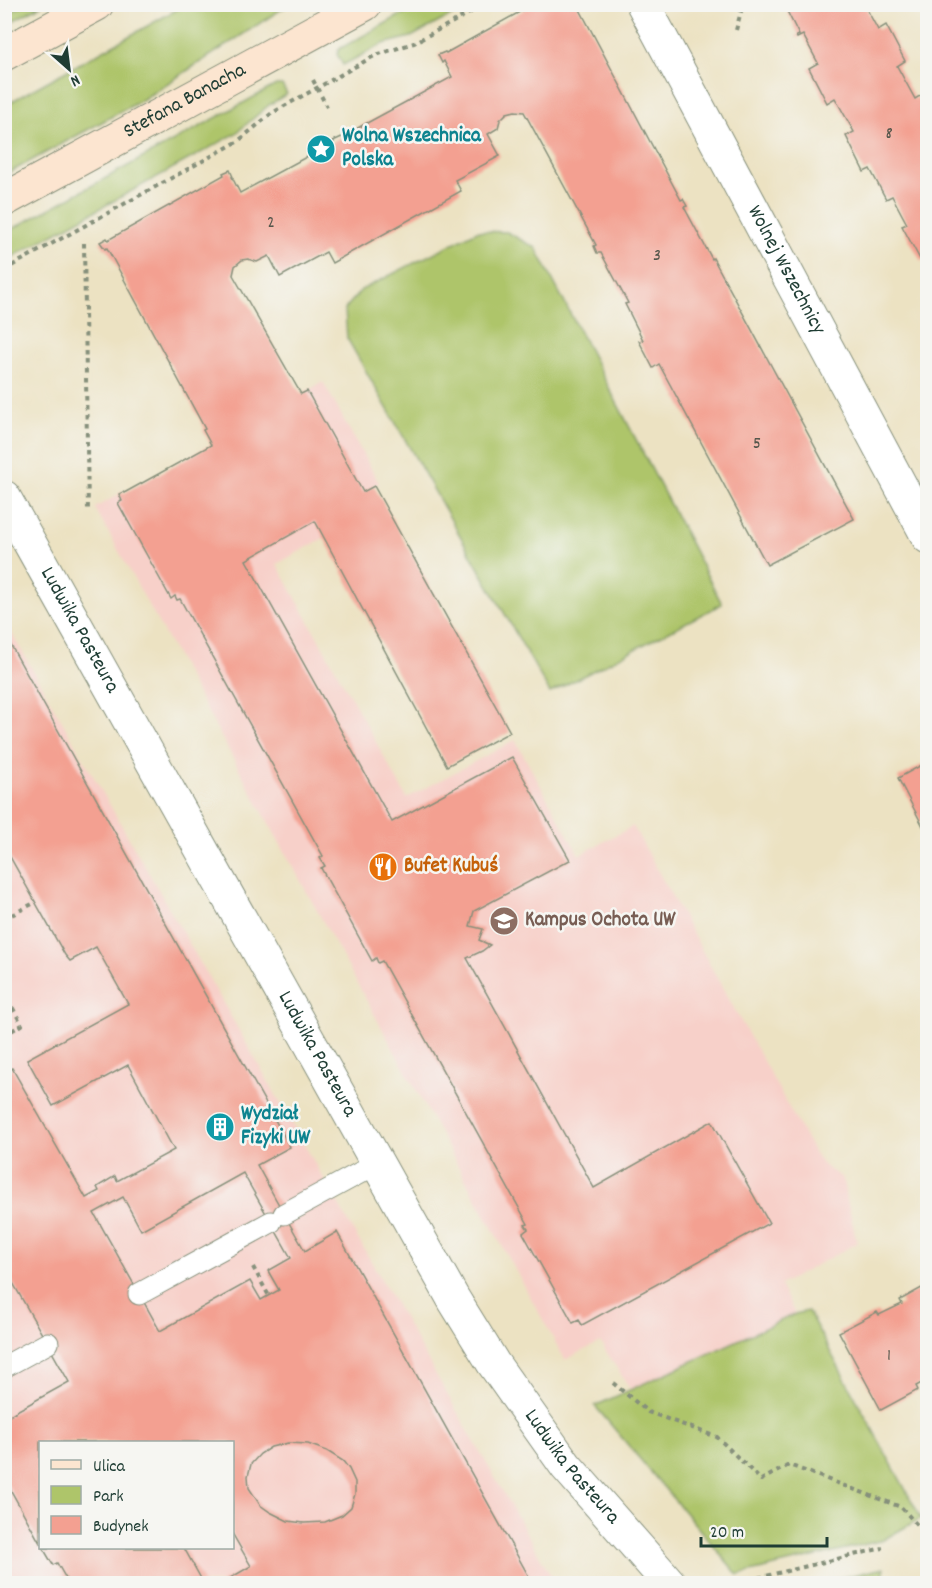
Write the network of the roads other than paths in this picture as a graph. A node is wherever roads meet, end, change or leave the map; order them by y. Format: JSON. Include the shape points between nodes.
{"nodes":[{"id":1,"x":97,"y":4,"type":"edge"},
{"id":2,"x":364,"y":4,"type":"edge"},
{"id":3,"x":643,"y":4,"type":"edge"},
{"id":4,"x":4,"y":54,"type":"edge"},
{"id":5,"x":4,"y":200,"type":"edge"},
{"id":6,"x":4,"y":497,"type":"edge"},
{"id":7,"x":927,"y":537,"type":"edge"},
{"id":8,"x":378,"y":1163,"type":"junction"},
{"id":9,"x":139,"y":1294,"type":"dead end"},
{"id":10,"x":48,"y":1343,"type":"dead end"},
{"id":11,"x":4,"y":1367,"type":"edge"},
{"id":12,"x":662,"y":1581,"type":"edge"}],
"edges":[{"from":1,"to":4,"type":"main road"},
{"from":2,"to":5,"type":"main road","name":"Stefana Banacha"},
{"from":3,"to":7,"type":"street","name":"Wolnej Wszechnicy"},
{"from":6,"to":8,"type":"street","name":"Ludwika Pasteura"},
{"from":8,"to":9,"type":"lane"},
{"from":8,"to":12,"type":"street","name":"Ludwika Pasteura","via":[[493,1363],[566,1466]]},
{"from":10,"to":11,"type":"lane"}]}
